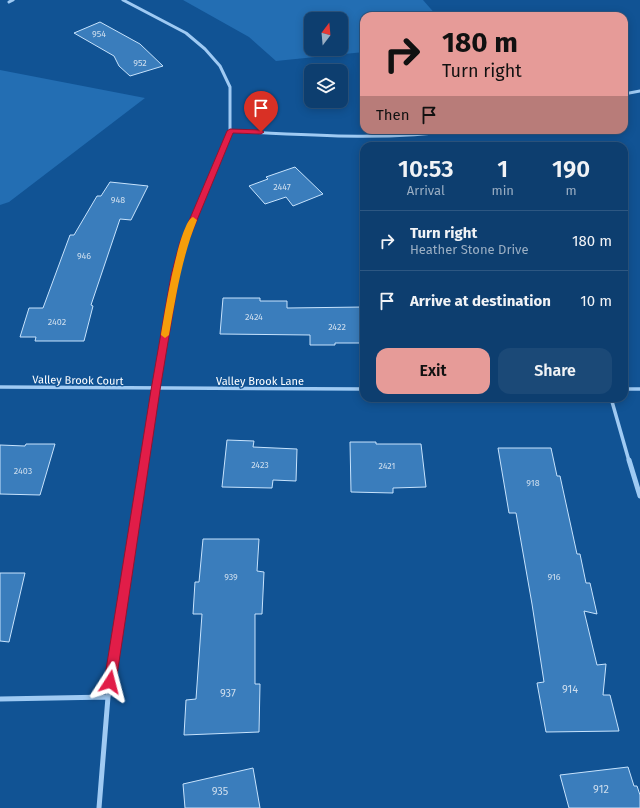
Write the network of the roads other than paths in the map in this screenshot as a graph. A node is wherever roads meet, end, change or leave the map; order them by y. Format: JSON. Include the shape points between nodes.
{"nodes":[{"id":1,"x":13,"y":0,"type":"edge"},
{"id":2,"x":123,"y":0,"type":"edge"},
{"id":3,"x":9,"y":2,"type":"dead end"},
{"id":4,"x":640,"y":91,"type":"edge"},
{"id":5,"x":628,"y":93,"type":"edge"},
{"id":6,"x":230,"y":131,"type":"junction"},
{"id":7,"x":419,"y":134,"type":"edge"},
{"id":8,"x":0,"y":387,"type":"edge"},
{"id":9,"x":360,"y":389,"type":"edge"},
{"id":10,"x":628,"y":389,"type":"edge"},
{"id":11,"x":640,"y":389,"type":"edge"},
{"id":12,"x":155,"y":390,"type":"junction"},
{"id":13,"x":612,"y":402,"type":"edge"},
{"id":14,"x":640,"y":496,"type":"edge"},
{"id":15,"x":108,"y":697,"type":"junction"},
{"id":16,"x":0,"y":699,"type":"edge"},
{"id":17,"x":99,"y":808,"type":"edge"}],
"edges":[{"from":1,"to":3,"type":"street"},
{"from":2,"to":6,"type":"street","via":[[186,33],[220,66],[230,87]]},
{"from":4,"to":5,"type":"street"},
{"from":6,"to":7,"type":"street","via":[[366,137]]},
{"from":6,"to":12,"type":"street","via":[[184,242],[175,276]]},
{"from":8,"to":12,"type":"street","name":"Valley Brook Court"},
{"from":9,"to":12,"type":"street","name":"Valley Brook Lane"},
{"from":10,"to":11,"type":"street"},
{"from":12,"to":15,"type":"street"},
{"from":13,"to":14,"type":"street"},
{"from":15,"to":16,"type":"street"},
{"from":15,"to":17,"type":"street"}]}
